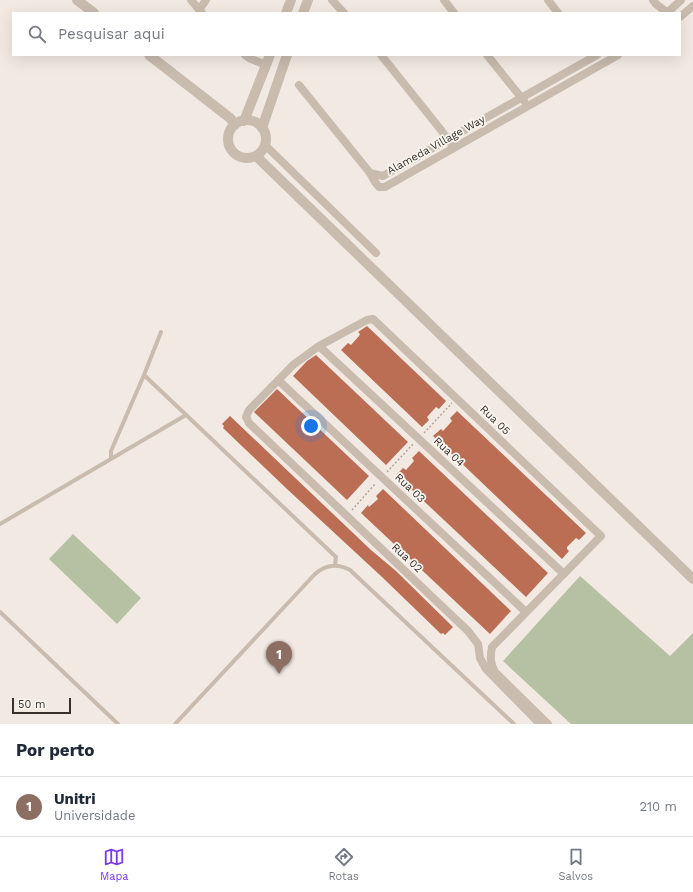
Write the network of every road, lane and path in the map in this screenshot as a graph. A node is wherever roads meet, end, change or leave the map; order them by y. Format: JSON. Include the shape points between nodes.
{"nodes":[{"id":1,"x":77,"y":0,"type":"edge"},
{"id":2,"x":192,"y":0,"type":"edge"},
{"id":3,"x":206,"y":0,"type":"edge"},
{"id":4,"x":291,"y":0,"type":"edge"},
{"id":5,"x":308,"y":0,"type":"edge"},
{"id":6,"x":332,"y":0,"type":"edge"},
{"id":7,"x":444,"y":0,"type":"edge"},
{"id":8,"x":548,"y":0,"type":"edge"},
{"id":9,"x":653,"y":0,"type":"edge"},
{"id":10,"x":681,"y":0,"type":"edge"},
{"id":11,"x":693,"y":6,"type":"edge"},
{"id":12,"x":93,"y":12,"type":"edge"},
{"id":13,"x":201,"y":12,"type":"edge"},
{"id":14,"x":286,"y":12,"type":"edge"},
{"id":15,"x":303,"y":12,"type":"edge"},
{"id":16,"x":343,"y":12,"type":"edge"},
{"id":17,"x":453,"y":12,"type":"edge"},
{"id":18,"x":557,"y":12,"type":"edge"},
{"id":19,"x":667,"y":12,"type":"edge"},
{"id":20,"x":669,"y":12,"type":"edge"},
{"id":21,"x":681,"y":16,"type":"edge"},
{"id":22,"x":150,"y":56,"type":"edge"},
{"id":23,"x":246,"y":56,"type":"edge"},
{"id":24,"x":287,"y":56,"type":"edge"},
{"id":25,"x":382,"y":56,"type":"edge"},
{"id":26,"x":488,"y":56,"type":"edge"},
{"id":27,"x":594,"y":56,"type":"edge"},
{"id":28,"x":616,"y":56,"type":"edge"},
{"id":29,"x":268,"y":60,"type":"edge"},
{"id":30,"x":599,"y":66,"type":"junction"},
{"id":31,"x":299,"y":85,"type":"dead end"},
{"id":32,"x":521,"y":98,"type":"junction"},
{"id":33,"x":528,"y":106,"type":"junction"},
{"id":34,"x":240,"y":123,"type":"junction"},
{"id":35,"x":262,"y":128,"type":"junction"},
{"id":36,"x":448,"y":140,"type":"junction"},
{"id":37,"x":265,"y":145,"type":"junction"},
{"id":38,"x":454,"y":148,"type":"junction"},
{"id":39,"x":256,"y":156,"type":"junction"},
{"id":40,"x":370,"y":173,"type":"junction"},
{"id":41,"x":376,"y":253,"type":"dead end"},
{"id":42,"x":161,"y":332,"type":"dead end"},
{"id":43,"x":319,"y":346,"type":"junction"},
{"id":44,"x":144,"y":375,"type":"junction"},
{"id":45,"x":278,"y":380,"type":"junction"},
{"id":46,"x":457,"y":398,"type":"junction"},
{"id":47,"x":186,"y":415,"type":"junction"},
{"id":48,"x":419,"y":438,"type":"junction"},
{"id":49,"x":111,"y":458,"type":"junction"},
{"id":50,"x":382,"y":477,"type":"junction"},
{"id":51,"x":346,"y":516,"type":"junction"},
{"id":52,"x":0,"y":524,"type":"edge"},
{"id":53,"x":335,"y":565,"type":"junction"},
{"id":54,"x":564,"y":574,"type":"junction"},
{"id":55,"x":693,"y":579,"type":"edge"},
{"id":56,"x":0,"y":612,"type":"edge"},
{"id":57,"x":526,"y":612,"type":"junction"},
{"id":58,"x":478,"y":644,"type":"junction"},
{"id":59,"x":492,"y":647,"type":"junction"},
{"id":60,"x":490,"y":656,"type":"junction"},
{"id":61,"x":480,"y":658,"type":"junction"},
{"id":62,"x":118,"y":724,"type":"edge"},
{"id":63,"x":175,"y":724,"type":"edge"},
{"id":64,"x":514,"y":724,"type":"edge"},
{"id":65,"x":540,"y":724,"type":"edge"},
{"id":66,"x":548,"y":724,"type":"edge"}],
"edges":[{"from":1,"to":12,"type":"street"},
{"from":2,"to":13,"type":"street"},
{"from":3,"to":13,"type":"street"},
{"from":4,"to":14,"type":"street"},
{"from":5,"to":15,"type":"street"},
{"from":6,"to":16,"type":"street"},
{"from":7,"to":17,"type":"street"},
{"from":8,"to":18,"type":"street"},
{"from":9,"to":19,"type":"street"},
{"from":10,"to":20,"type":"street"},
{"from":11,"to":21,"type":"street"},
{"from":22,"to":34,"type":"street"},
{"from":23,"to":29,"type":"street"},
{"from":24,"to":35,"type":"street"},
{"from":25,"to":36,"type":"street"},
{"from":26,"to":32,"type":"street"},
{"from":27,"to":30,"type":"street"},
{"from":27,"to":32,"type":"street","name":"Alameda Village Way"},
{"from":28,"to":30,"type":"street","name":"Alameda Village Way"},
{"from":29,"to":34,"type":"street"},
{"from":30,"to":33,"type":"street","name":"Alameda Village Way"},
{"from":31,"to":40,"type":"street"},
{"from":32,"to":33,"type":"street"},
{"from":32,"to":36,"type":"street","name":"Alameda Village Way"},
{"from":33,"to":38,"type":"street","name":"Alameda Village Way"},
{"from":34,"to":35,"type":"street","via":[[254,122]]},
{"from":34,"to":39,"type":"street","via":[[232,128],[228,138],[233,152],[246,158]]},
{"from":35,"to":37,"type":"street","via":[[266,136]]},
{"from":36,"to":38,"type":"street"},
{"from":36,"to":40,"type":"street","name":"Alameda Village Way","via":[[383,176]]},
{"from":37,"to":39,"type":"street"},
{"from":37,"to":41,"type":"street"},
{"from":38,"to":40,"type":"street","name":"Alameda Village Way","via":[[385,187],[379,187]]},
{"from":39,"to":55,"type":"street"},
{"from":42,"to":44,"type":"lane"},
{"from":43,"to":45,"type":"street"},
{"from":43,"to":46,"type":"street","name":"Rua 05","via":[[373,319]]},
{"from":43,"to":48,"type":"street","name":"Rua 04"},
{"from":44,"to":47,"type":"lane"},
{"from":44,"to":49,"type":"lane","via":[[111,450]]},
{"from":45,"to":50,"type":"street","name":"Rua 03"},
{"from":45,"to":51,"type":"street","name":"Rua 02","via":[[249,410],[246,417],[249,423]]},
{"from":46,"to":48,"type":"path"},
{"from":46,"to":54,"type":"street","name":"Rua 05","via":[[601,536]]},
{"from":47,"to":49,"type":"lane"},
{"from":47,"to":53,"type":"lane","via":[[336,557]]},
{"from":48,"to":50,"type":"path"},
{"from":48,"to":54,"type":"street","name":"Rua 04"},
{"from":49,"to":52,"type":"lane"},
{"from":50,"to":51,"type":"path"},
{"from":50,"to":57,"type":"street","name":"Rua 03"},
{"from":51,"to":58,"type":"street","name":"Rua 02","via":[[468,631]]},
{"from":53,"to":63,"type":"lane","via":[[327,566],[314,574]]},
{"from":53,"to":64,"type":"lane","via":[[350,570]]},
{"from":54,"to":57,"type":"street"},
{"from":56,"to":62,"type":"lane"},
{"from":57,"to":59,"type":"street"},
{"from":58,"to":59,"type":"street"},
{"from":58,"to":61,"type":"street"},
{"from":59,"to":60,"type":"street"},
{"from":60,"to":61,"type":"street"},
{"from":60,"to":66,"type":"street","via":[[495,672]]},
{"from":61,"to":65,"type":"street","via":[[486,669]]}]}
